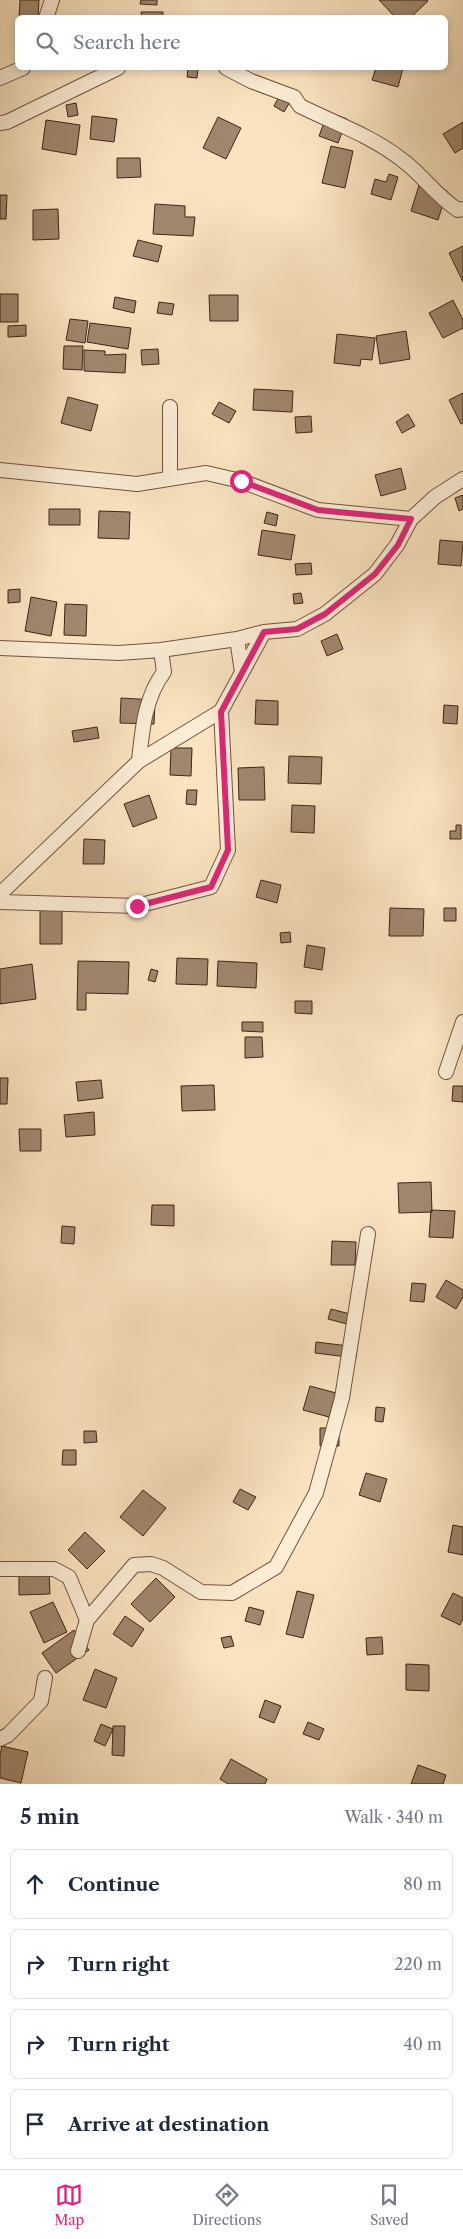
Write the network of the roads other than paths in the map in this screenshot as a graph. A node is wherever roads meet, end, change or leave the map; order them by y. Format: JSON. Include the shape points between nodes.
{"nodes":[{"id":1,"x":52,"y":0,"type":"edge"},
{"id":2,"x":47,"y":15,"type":"edge"},
{"id":3,"x":18,"y":70,"type":"edge"},
{"id":4,"x":113,"y":70,"type":"edge"},
{"id":5,"x":230,"y":70,"type":"edge"},
{"id":6,"x":0,"y":78,"type":"edge"},
{"id":7,"x":0,"y":123,"type":"edge"},
{"id":8,"x":463,"y":209,"type":"edge"},
{"id":9,"x":170,"y":407,"type":"dead end"},
{"id":10,"x":0,"y":470,"type":"edge"},
{"id":11,"x":170,"y":479,"type":"junction"},
{"id":12,"x":463,"y":480,"type":"edge"},
{"id":13,"x":411,"y":519,"type":"junction"},
{"id":14,"x":264,"y":632,"type":"junction"},
{"id":15,"x":237,"y":638,"type":"junction"},
{"id":16,"x":0,"y":648,"type":"edge"},
{"id":17,"x":161,"y":650,"type":"junction"},
{"id":18,"x":242,"y":672,"type":"junction"},
{"id":19,"x":221,"y":712,"type":"junction"},
{"id":20,"x":139,"y":761,"type":"junction"},
{"id":21,"x":0,"y":894,"type":"edge"},
{"id":22,"x":0,"y":902,"type":"edge"},
{"id":23,"x":463,"y":1022,"type":"edge"},
{"id":24,"x":446,"y":1072,"type":"dead end"},
{"id":25,"x":368,"y":1234,"type":"dead end"},
{"id":26,"x":0,"y":1569,"type":"edge"},
{"id":27,"x":86,"y":1620,"type":"junction"},
{"id":28,"x":78,"y":1652,"type":"dead end"},
{"id":29,"x":45,"y":1678,"type":"dead end"},
{"id":30,"x":0,"y":1738,"type":"edge"}],
"edges":[{"from":1,"to":2,"type":"street"},
{"from":3,"to":6,"type":"street"},
{"from":4,"to":7,"type":"street"},
{"from":5,"to":8,"type":"street","via":[[294,97],[300,106],[368,137],[402,159],[442,200],[458,210]]},
{"from":9,"to":11,"type":"street"},
{"from":10,"to":11,"type":"street","via":[[137,484]]},
{"from":11,"to":13,"type":"street","via":[[206,473],[241,481],[318,510]]},
{"from":12,"to":13,"type":"street","via":[[435,497]]},
{"from":13,"to":14,"type":"street","via":[[398,545],[375,574],[325,614],[297,629]]},
{"from":14,"to":15,"type":"street"},
{"from":14,"to":18,"type":"street"},
{"from":15,"to":17,"type":"street"},
{"from":15,"to":18,"type":"street"},
{"from":16,"to":17,"type":"street","via":[[119,653]]},
{"from":17,"to":20,"type":"street","via":[[164,672],[154,685],[142,728]]},
{"from":18,"to":19,"type":"street"},
{"from":19,"to":20,"type":"street"},
{"from":19,"to":22,"type":"street","via":[[228,850],[211,887],[137,906]]},
{"from":20,"to":21,"type":"street"},
{"from":23,"to":24,"type":"street"},
{"from":25,"to":27,"type":"street","via":[[342,1398],[316,1493],[276,1567],[232,1593],[201,1592],[163,1568],[151,1564],[134,1566]]},
{"from":26,"to":27,"type":"street","via":[[54,1569],[69,1577]]},
{"from":27,"to":28,"type":"street"},
{"from":29,"to":30,"type":"street","via":[[41,1700],[8,1735]]}]}
